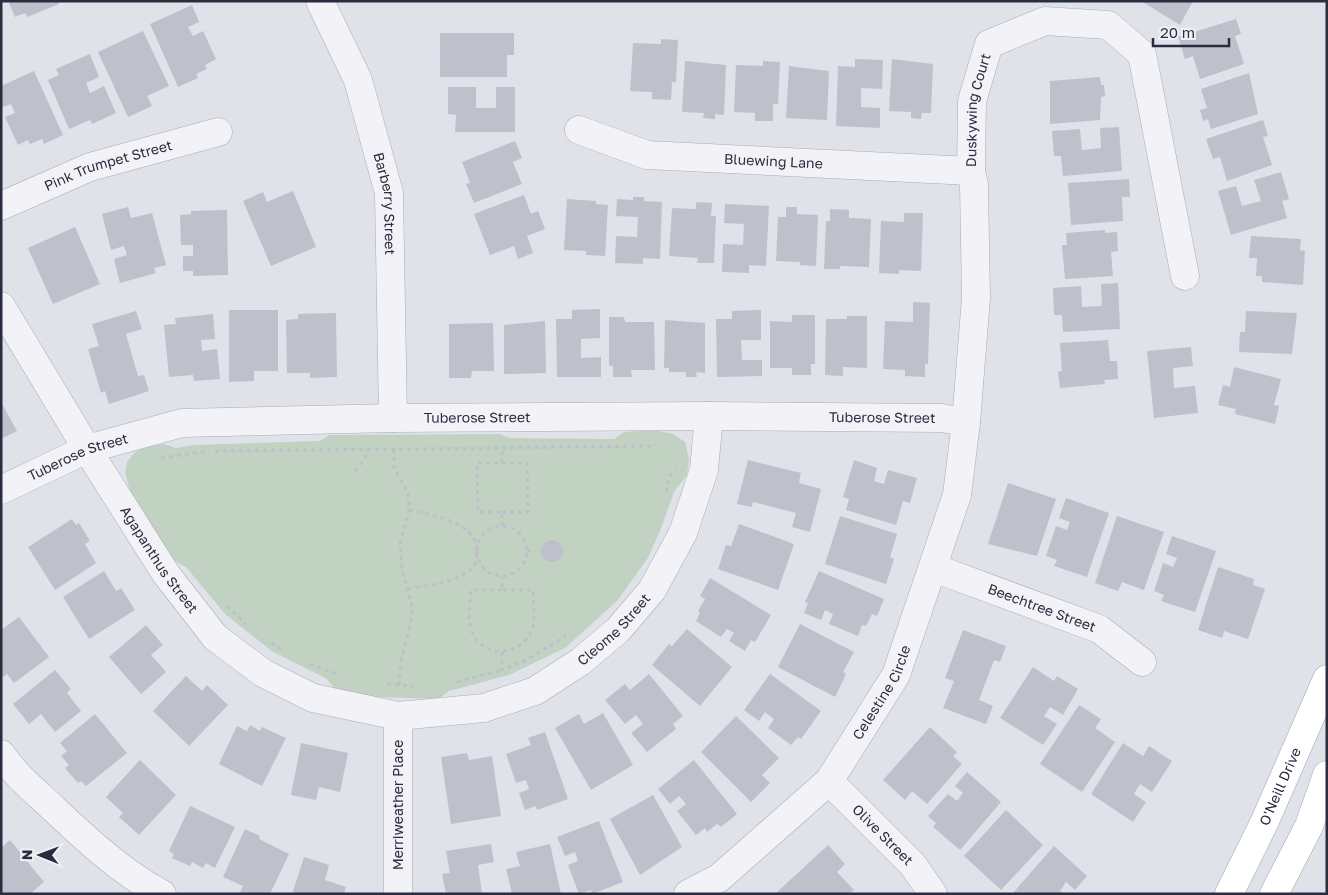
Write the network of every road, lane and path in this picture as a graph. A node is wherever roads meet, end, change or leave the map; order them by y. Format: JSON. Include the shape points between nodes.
{"nodes":[{"id":1,"x":320,"y":1,"type":"edge"},
{"id":2,"x":579,"y":130,"type":"dead end"},
{"id":3,"x":218,"y":132,"type":"dead end"},
{"id":4,"x":971,"y":171,"type":"junction"},
{"id":5,"x":1,"y":206,"type":"edge"},
{"id":6,"x":1185,"y":276,"type":"dead end"},
{"id":7,"x":1,"y":306,"type":"edge"},
{"id":8,"x":709,"y":416,"type":"junction"},
{"id":9,"x":393,"y":418,"type":"junction"},
{"id":10,"x":966,"y":422,"type":"junction"},
{"id":11,"x":658,"y":440,"type":"dead end"},
{"id":12,"x":502,"y":448,"type":"junction"},
{"id":13,"x":87,"y":449,"type":"junction"},
{"id":14,"x":394,"y":449,"type":"junction"},
{"id":15,"x":367,"y":450,"type":"junction"},
{"id":16,"x":157,"y":458,"type":"dead end"},
{"id":17,"x":502,"y":463,"type":"junction"},
{"id":18,"x":678,"y":467,"type":"dead end"},
{"id":19,"x":355,"y":471,"type":"dead end"},
{"id":20,"x":1,"y":490,"type":"edge"},
{"id":21,"x":665,"y":499,"type":"dead end"},
{"id":22,"x":409,"y":510,"type":"junction"},
{"id":23,"x":502,"y":512,"type":"junction"},
{"id":24,"x":502,"y":526,"type":"junction"},
{"id":25,"x":527,"y":551,"type":"junction"},
{"id":26,"x":536,"y":551,"type":"dead end"},
{"id":27,"x":477,"y":552,"type":"junction"},
{"id":28,"x":934,"y":568,"type":"junction"},
{"id":29,"x":502,"y":576,"type":"junction"},
{"id":30,"x":408,"y":589,"type":"junction"},
{"id":31,"x":502,"y":590,"type":"junction"},
{"id":32,"x":224,"y":602,"type":"dead end"},
{"id":33,"x":248,"y":627,"type":"dead end"},
{"id":34,"x":573,"y":632,"type":"dead end"},
{"id":35,"x":269,"y":642,"type":"dead end"},
{"id":36,"x":502,"y":652,"type":"junction"},
{"id":37,"x":290,"y":654,"type":"dead end"},
{"id":38,"x":303,"y":661,"type":"dead end"},
{"id":39,"x":1142,"y":662,"type":"dead end"},
{"id":40,"x":502,"y":670,"type":"junction"},
{"id":41,"x":342,"y":676,"type":"dead end"},
{"id":42,"x":1327,"y":679,"type":"edge"},
{"id":43,"x":451,"y":682,"type":"dead end"},
{"id":44,"x":380,"y":684,"type":"dead end"},
{"id":45,"x":399,"y":685,"type":"junction"},
{"id":46,"x":418,"y":685,"type":"dead end"},
{"id":47,"x":398,"y":716,"type":"junction"},
{"id":48,"x":6,"y":771,"type":"edge"},
{"id":49,"x":1327,"y":775,"type":"edge"},
{"id":50,"x":829,"y":781,"type":"junction"},
{"id":51,"x":162,"y":894,"type":"edge"},
{"id":52,"x":398,"y":894,"type":"edge"},
{"id":53,"x":688,"y":894,"type":"edge"},
{"id":54,"x":933,"y":894,"type":"edge"},
{"id":55,"x":1229,"y":894,"type":"edge"},
{"id":56,"x":1274,"y":894,"type":"edge"}],
"edges":[{"from":1,"to":9,"type":"street","name":"Barberry Street","via":[[358,80],[389,193]]},
{"from":2,"to":4,"type":"street","name":"Bluewing Lane","via":[[647,155]]},
{"from":3,"to":5,"type":"street","name":"Pink Trumpet Street","via":[[90,167]]},
{"from":4,"to":6,"type":"street","name":"Duskywing Court","via":[[972,101],[989,44],[1045,21],[1108,26],[1142,54]]},
{"from":4,"to":10,"type":"street","name":"Duskywing Court","via":[[976,298]]},
{"from":7,"to":13,"type":"street","name":"Agapanthus Street"},
{"from":8,"to":9,"type":"street","name":"Tuberose Street"},
{"from":8,"to":10,"type":"street","name":"Tuberose Street","via":[[940,418]]},
{"from":8,"to":47,"type":"street","name":"Cleome Street","via":[[704,470],[683,532],[652,590],[618,630],[580,662],[535,691],[484,708]]},
{"from":9,"to":13,"type":"street","name":"Tuberose Street","via":[[182,422]]},
{"from":9,"to":14,"type":"path"},
{"from":10,"to":28,"type":"street","name":"Celestine Circle","via":[[957,495]]},
{"from":11,"to":12,"type":"path","via":[[652,446]]},
{"from":12,"to":14,"type":"path"},
{"from":12,"to":17,"type":"path"},
{"from":13,"to":20,"type":"street","name":"Tuberose Street"},
{"from":13,"to":47,"type":"street","name":"Agapanthus Street","via":[[166,574],[215,637],[263,673],[313,698]]},
{"from":14,"to":15,"type":"path"},
{"from":14,"to":22,"type":"path","via":[[394,468],[408,492]]},
{"from":15,"to":16,"type":"path","via":[[207,451]]},
{"from":15,"to":19,"type":"path","via":[[366,457]]},
{"from":17,"to":23,"type":"path","via":[[477,463],[478,512]]},
{"from":17,"to":23,"type":"path","via":[[527,463],[528,512]]},
{"from":18,"to":21,"type":"path","via":[[670,476]]},
{"from":22,"to":27,"type":"path","via":[[446,518],[462,527],[477,543]]},
{"from":22,"to":30,"type":"path","via":[[400,544]]},
{"from":23,"to":24,"type":"path"},
{"from":24,"to":25,"type":"path","via":[[519,534]]},
{"from":24,"to":27,"type":"path","via":[[482,536]]},
{"from":25,"to":26,"type":"path"},
{"from":25,"to":29,"type":"path","via":[[520,569]]},
{"from":27,"to":29,"type":"path","via":[[482,566]]},
{"from":27,"to":30,"type":"path","via":[[474,566],[464,573],[450,580]]},
{"from":28,"to":39,"type":"street","name":"Beechtree Street","via":[[1099,629]]},
{"from":28,"to":50,"type":"street","name":"Celestine Circle","via":[[896,675]]},
{"from":29,"to":31,"type":"path"},
{"from":30,"to":45,"type":"path","via":[[411,623],[400,660]]},
{"from":31,"to":36,"type":"path","via":[[533,590],[533,627],[525,642]]},
{"from":31,"to":36,"type":"path","via":[[471,590],[470,624],[484,647]]},
{"from":32,"to":33,"type":"path"},
{"from":34,"to":40,"type":"path"},
{"from":35,"to":37,"type":"path"},
{"from":36,"to":40,"type":"path"},
{"from":38,"to":41,"type":"path"},
{"from":40,"to":43,"type":"path"},
{"from":42,"to":55,"type":"main road","name":"O'Neill Drive"},
{"from":44,"to":45,"type":"path"},
{"from":45,"to":46,"type":"path"},
{"from":45,"to":47,"type":"path"},
{"from":47,"to":52,"type":"street","name":"Merriweather Place"},
{"from":48,"to":51,"type":"street","via":[[114,863]]},
{"from":49,"to":56,"type":"main road","via":[[1309,826]]},
{"from":50,"to":53,"type":"street","name":"Celestine Circle","via":[[719,878]]},
{"from":50,"to":54,"type":"street","name":"Olive Street","via":[[913,865]]}]}
